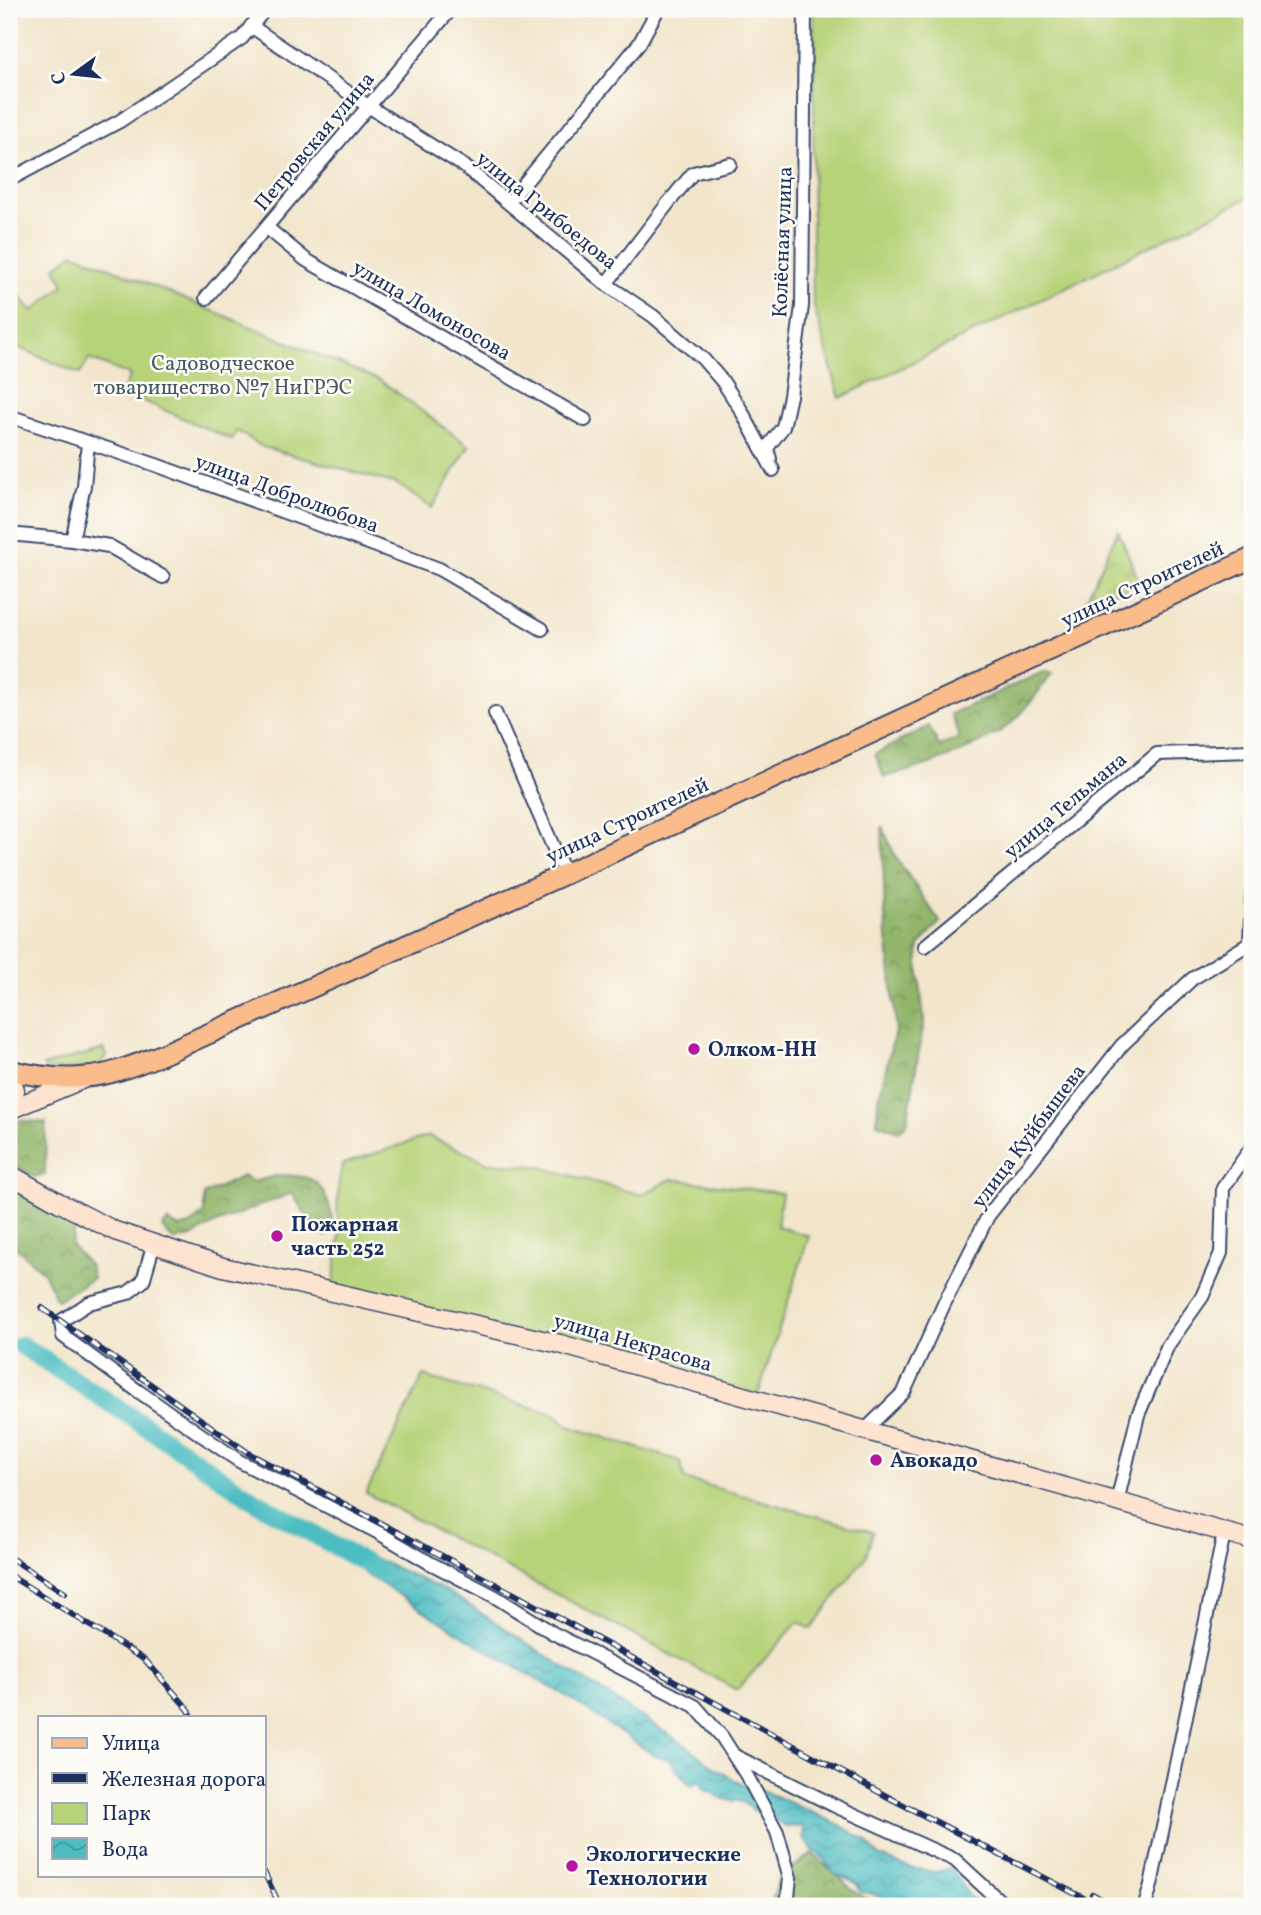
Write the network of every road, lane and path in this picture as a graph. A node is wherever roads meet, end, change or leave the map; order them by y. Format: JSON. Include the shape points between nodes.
{"nodes":[{"id":1,"x":265,"y":9,"type":"edge"},
{"id":2,"x":451,"y":9,"type":"edge"},
{"id":3,"x":658,"y":9,"type":"edge"},
{"id":4,"x":805,"y":9,"type":"edge"},
{"id":5,"x":251,"y":26,"type":"junction"},
{"id":6,"x":369,"y":106,"type":"junction"},
{"id":7,"x":730,"y":164,"type":"dead end"},
{"id":8,"x":9,"y":180,"type":"edge"},
{"id":9,"x":509,"y":202,"type":"junction"},
{"id":10,"x":266,"y":227,"type":"junction"},
{"id":11,"x":606,"y":284,"type":"junction"},
{"id":12,"x":206,"y":298,"type":"dead end"},
{"id":13,"x":9,"y":416,"type":"edge"},
{"id":14,"x":585,"y":420,"type":"dead end"},
{"id":15,"x":88,"y":442,"type":"junction"},
{"id":16,"x":773,"y":470,"type":"joint"},
{"id":17,"x":9,"y":534,"type":"edge"},
{"id":18,"x":72,"y":540,"type":"junction"},
{"id":19,"x":1252,"y":558,"type":"edge"},
{"id":20,"x":163,"y":577,"type":"dead end"},
{"id":21,"x":542,"y":629,"type":"dead end"},
{"id":22,"x":495,"y":713,"type":"dead end"},
{"id":23,"x":1252,"y":751,"type":"edge"},
{"id":24,"x":565,"y":874,"type":"junction"},
{"id":25,"x":1252,"y":894,"type":"edge"},
{"id":26,"x":1251,"y":942,"type":"edge"},
{"id":27,"x":925,"y":946,"type":"dead end"},
{"id":28,"x":9,"y":1070,"type":"edge"},
{"id":29,"x":87,"y":1077,"type":"junction"},
{"id":30,"x":9,"y":1107,"type":"edge"},
{"id":31,"x":1252,"y":1147,"type":"edge"},
{"id":32,"x":9,"y":1174,"type":"edge"},
{"id":33,"x":154,"y":1243,"type":"junction"},
{"id":34,"x":864,"y":1431,"type":"junction"},
{"id":35,"x":1117,"y":1502,"type":"junction"},
{"id":36,"x":1224,"y":1533,"type":"junction"},
{"id":37,"x":1252,"y":1540,"type":"edge"},
{"id":38,"x":734,"y":1756,"type":"junction"},
{"id":39,"x":787,"y":1906,"type":"edge"},
{"id":40,"x":1005,"y":1906,"type":"edge"},
{"id":41,"x":1145,"y":1906,"type":"edge"}],
"edges":[{"from":1,"to":5,"type":"street"},
{"from":2,"to":6,"type":"street","name":"Петровская улица"},
{"from":3,"to":9,"type":"street","via":[[639,44]]},
{"from":4,"to":16,"type":"street","name":"Колёсная улица","via":[[802,306],[783,427],[767,448]]},
{"from":5,"to":6,"type":"street","name":"улица Грибоедова"},
{"from":5,"to":8,"type":"street","via":[[242,38],[120,121]]},
{"from":6,"to":9,"type":"street","name":"улица Грибоедова","via":[[464,166]]},
{"from":6,"to":10,"type":"street","name":"Петровская улица"},
{"from":7,"to":11,"type":"street","via":[[693,173]]},
{"from":9,"to":11,"type":"street","name":"улица Грибоедова"},
{"from":10,"to":12,"type":"street","name":"Петровская улица"},
{"from":10,"to":14,"type":"street","name":"улица Ломоносова","via":[[306,260]]},
{"from":11,"to":16,"type":"street","name":"улица Грибоедова","via":[[703,359],[735,401]]},
{"from":13,"to":15,"type":"street","name":"улица Добролюбова"},
{"from":15,"to":18,"type":"street"},
{"from":15,"to":21,"type":"street","name":"улица Добролюбова","via":[[439,569]]},
{"from":17,"to":18,"type":"street"},
{"from":18,"to":20,"type":"street","via":[[109,546]]},
{"from":19,"to":24,"type":"main road","name":"улица Строителей"},
{"from":22,"to":24,"type":"street"},
{"from":23,"to":27,"type":"street","name":"улица Тельмана","via":[[1157,754]]},
{"from":24,"to":29,"type":"main road","name":"улица Строителей","via":[[161,1055]]},
{"from":25,"to":26,"type":"street"},
{"from":26,"to":34,"type":"street","name":"улица Куйбышева","via":[[1192,979],[1114,1055],[988,1216],[904,1392]]},
{"from":28,"to":29,"type":"main road","name":"улица Строителей","via":[[46,1077]]},
{"from":28,"to":30,"type":"street","via":[[15,1090]]},
{"from":29,"to":30,"type":"street"},
{"from":31,"to":35,"type":"street","via":[[1223,1188],[1221,1253],[1202,1297],[1168,1345],[1138,1415]]},
{"from":32,"to":33,"type":"street","name":"улица Некрасова","via":[[115,1231]]},
{"from":33,"to":34,"type":"street","name":"улица Некрасова","via":[[223,1267],[560,1344]]},
{"from":33,"to":38,"type":"street","via":[[143,1281],[128,1293],[89,1303],[61,1321],[63,1336],[239,1461],[695,1706]]},
{"from":34,"to":35,"type":"street","name":"улица Некрасова"},
{"from":35,"to":36,"type":"street","name":"улица Некрасова"},
{"from":36,"to":37,"type":"street","name":"улица Некрасова"},
{"from":36,"to":41,"type":"street"},
{"from":38,"to":39,"type":"street","via":[[777,1832],[790,1878]]},
{"from":38,"to":40,"type":"street","via":[[955,1860]]}]}
